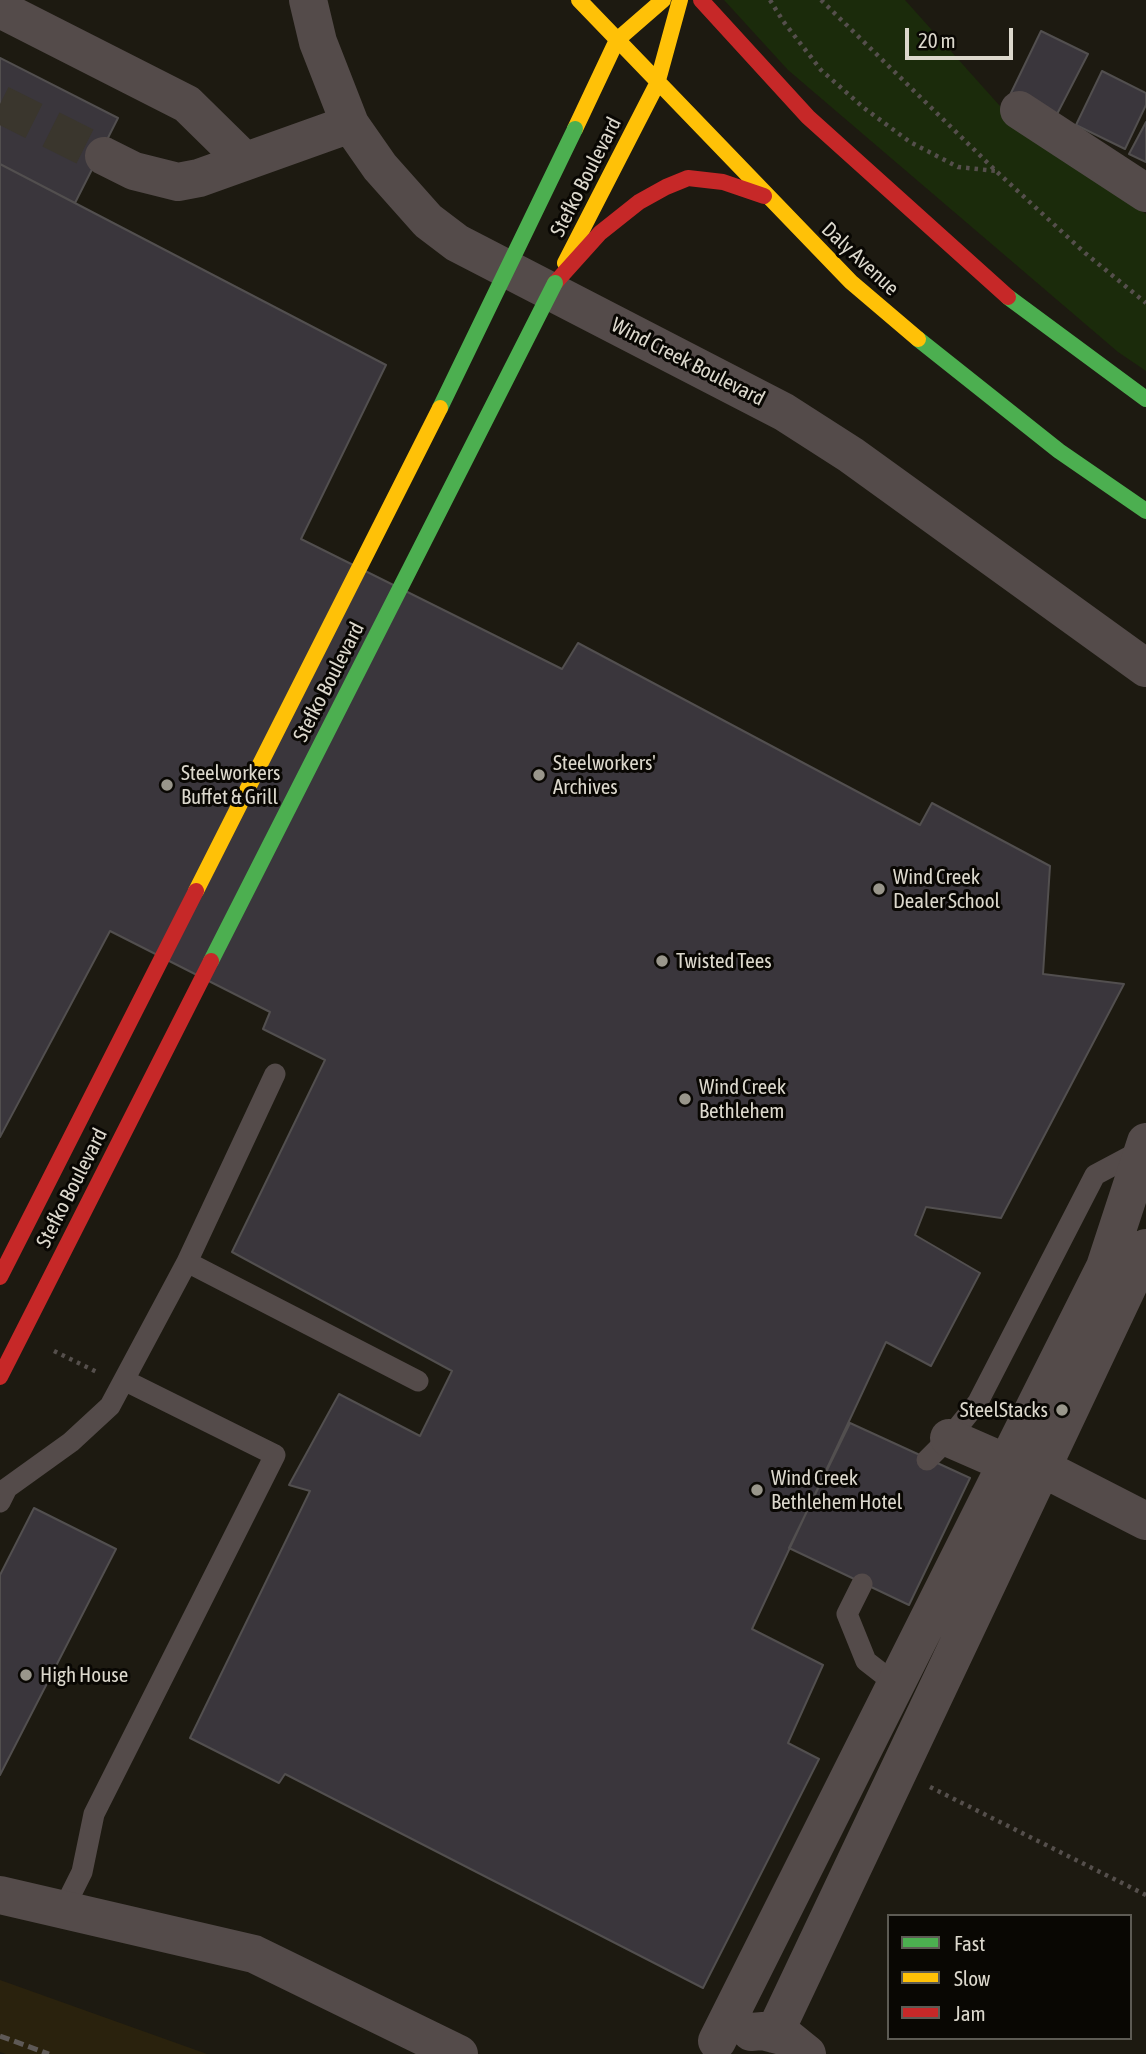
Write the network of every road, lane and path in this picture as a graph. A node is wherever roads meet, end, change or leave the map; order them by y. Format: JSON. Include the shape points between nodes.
{"nodes":[{"id":1,"x":308,"y":0,"type":"edge"},
{"id":2,"x":579,"y":0,"type":"edge"},
{"id":3,"x":663,"y":0,"type":"edge"},
{"id":4,"x":680,"y":0,"type":"edge"},
{"id":5,"x":701,"y":0,"type":"edge"},
{"id":6,"x":771,"y":0,"type":"edge"},
{"id":7,"x":821,"y":0,"type":"edge"},
{"id":8,"x":0,"y":9,"type":"edge"},
{"id":9,"x":617,"y":40,"type":"junction"},
{"id":10,"x":657,"y":83,"type":"junction"},
{"id":11,"x":1018,"y":110,"type":"dead end"},
{"id":12,"x":350,"y":124,"type":"junction"},
{"id":13,"x":103,"y":156,"type":"tunnel mouth"},
{"id":14,"x":244,"y":160,"type":"junction"},
{"id":15,"x":996,"y":171,"type":"junction"},
{"id":16,"x":1146,"y":192,"type":"edge"},
{"id":17,"x":765,"y":197,"type":"junction"},
{"id":18,"x":555,"y":283,"type":"junction"},
{"id":19,"x":1146,"y":303,"type":"edge"},
{"id":20,"x":1146,"y":400,"type":"edge"},
{"id":21,"x":1146,"y":511,"type":"edge"},
{"id":22,"x":1146,"y":668,"type":"edge"},
{"id":23,"x":275,"y":1074,"type":"dead end"},
{"id":24,"x":1144,"y":1146,"type":"edge"},
{"id":25,"x":1146,"y":1248,"type":"edge"},
{"id":26,"x":187,"y":1262,"type":"junction"},
{"id":27,"x":0,"y":1277,"type":"edge"},
{"id":28,"x":50,"y":1349,"type":"dead end"},
{"id":29,"x":0,"y":1377,"type":"edge"},
{"id":30,"x":124,"y":1380,"type":"junction"},
{"id":31,"x":418,"y":1381,"type":"dead end"},
{"id":32,"x":938,"y":1449,"type":"joint"},
{"id":33,"x":1023,"y":1468,"type":"junction"},
{"id":34,"x":0,"y":1502,"type":"edge"},
{"id":35,"x":1146,"y":1521,"type":"edge"},
{"id":36,"x":862,"y":1584,"type":"dead end"},
{"id":37,"x":895,"y":1685,"type":"junction"},
{"id":38,"x":931,"y":1703,"type":"junction"},
{"id":39,"x":925,"y":1785,"type":"dead end"},
{"id":40,"x":0,"y":1895,"type":"edge"},
{"id":41,"x":1146,"y":1895,"type":"edge"},
{"id":42,"x":63,"y":1910,"type":"junction"},
{"id":43,"x":774,"y":2034,"type":"junction"},
{"id":44,"x":710,"y":2048,"type":"edge"},
{"id":45,"x":458,"y":2054,"type":"edge"},
{"id":46,"x":807,"y":2054,"type":"edge"}],
"edges":[{"from":1,"to":12,"type":"street","name":"Wind Creek Boulevard","via":[[318,42]]},
{"from":2,"to":9,"type":"main road","name":"Daly Avenue"},
{"from":3,"to":9,"type":"main road","name":"Stefko Boulevard"},
{"from":4,"to":10,"type":"main road","name":"Stefko Boulevard"},
{"from":5,"to":20,"type":"main road","via":[[808,117],[932,231],[1019,306]]},
{"from":6,"to":15,"type":"path","via":[[821,70],[864,108],[910,142],[958,167]]},
{"from":7,"to":15,"type":"path"},
{"from":8,"to":14,"type":"street","via":[[187,103]]},
{"from":9,"to":10,"type":"main road","name":"Daly Avenue"},
{"from":9,"to":27,"type":"main road","name":"Stefko Boulevard","bridge":true,"via":[[490,310]]},
{"from":10,"to":17,"type":"main road","name":"Daly Avenue"},
{"from":10,"to":18,"type":"main road","name":"Stefko Boulevard"},
{"from":11,"to":16,"type":"street"},
{"from":12,"to":14,"type":"street"},
{"from":12,"to":22,"type":"street","name":"Wind Creek Boulevard","via":[[404,196],[457,243],[784,412],[852,455]]},
{"from":13,"to":14,"type":"street","via":[[134,171],[178,182]]},
{"from":15,"to":19,"type":"path"},
{"from":17,"to":18,"type":"main road","via":[[723,182],[688,178],[666,187],[600,233]]},
{"from":17,"to":21,"type":"main road","name":"Daly Avenue","via":[[851,282],[950,366],[1059,451]]},
{"from":18,"to":29,"type":"main road","name":"Stefko Boulevard","bridge":true},
{"from":23,"to":26,"type":"lane"},
{"from":24,"to":32,"type":"lane","via":[[1095,1175],[978,1402]]},
{"from":24,"to":33,"type":"street","via":[[1105,1267]]},
{"from":25,"to":33,"type":"street"},
{"from":26,"to":30,"type":"lane"},
{"from":26,"to":31,"type":"lane"},
{"from":28,"to":30,"type":"path"},
{"from":30,"to":34,"type":"lane","via":[[110,1406],[71,1442],[7,1488]]},
{"from":30,"to":42,"type":"lane","via":[[275,1455],[94,1814],[82,1872]]},
{"from":32,"to":33,"type":"street"},
{"from":33,"to":35,"type":"street","via":[[1054,1474]]},
{"from":33,"to":37,"type":"street"},
{"from":33,"to":38,"type":"street"},
{"from":36,"to":37,"type":"lane","via":[[847,1614],[866,1661]]},
{"from":37,"to":38,"type":"lane"},
{"from":37,"to":44,"type":"street"},
{"from":38,"to":43,"type":"street"},
{"from":39,"to":41,"type":"path"},
{"from":40,"to":42,"type":"street"},
{"from":42,"to":45,"type":"street","via":[[254,1954]]},
{"from":43,"to":44,"type":"street","via":[[739,2032]]},
{"from":43,"to":46,"type":"street","via":[[786,2037]]}]}
